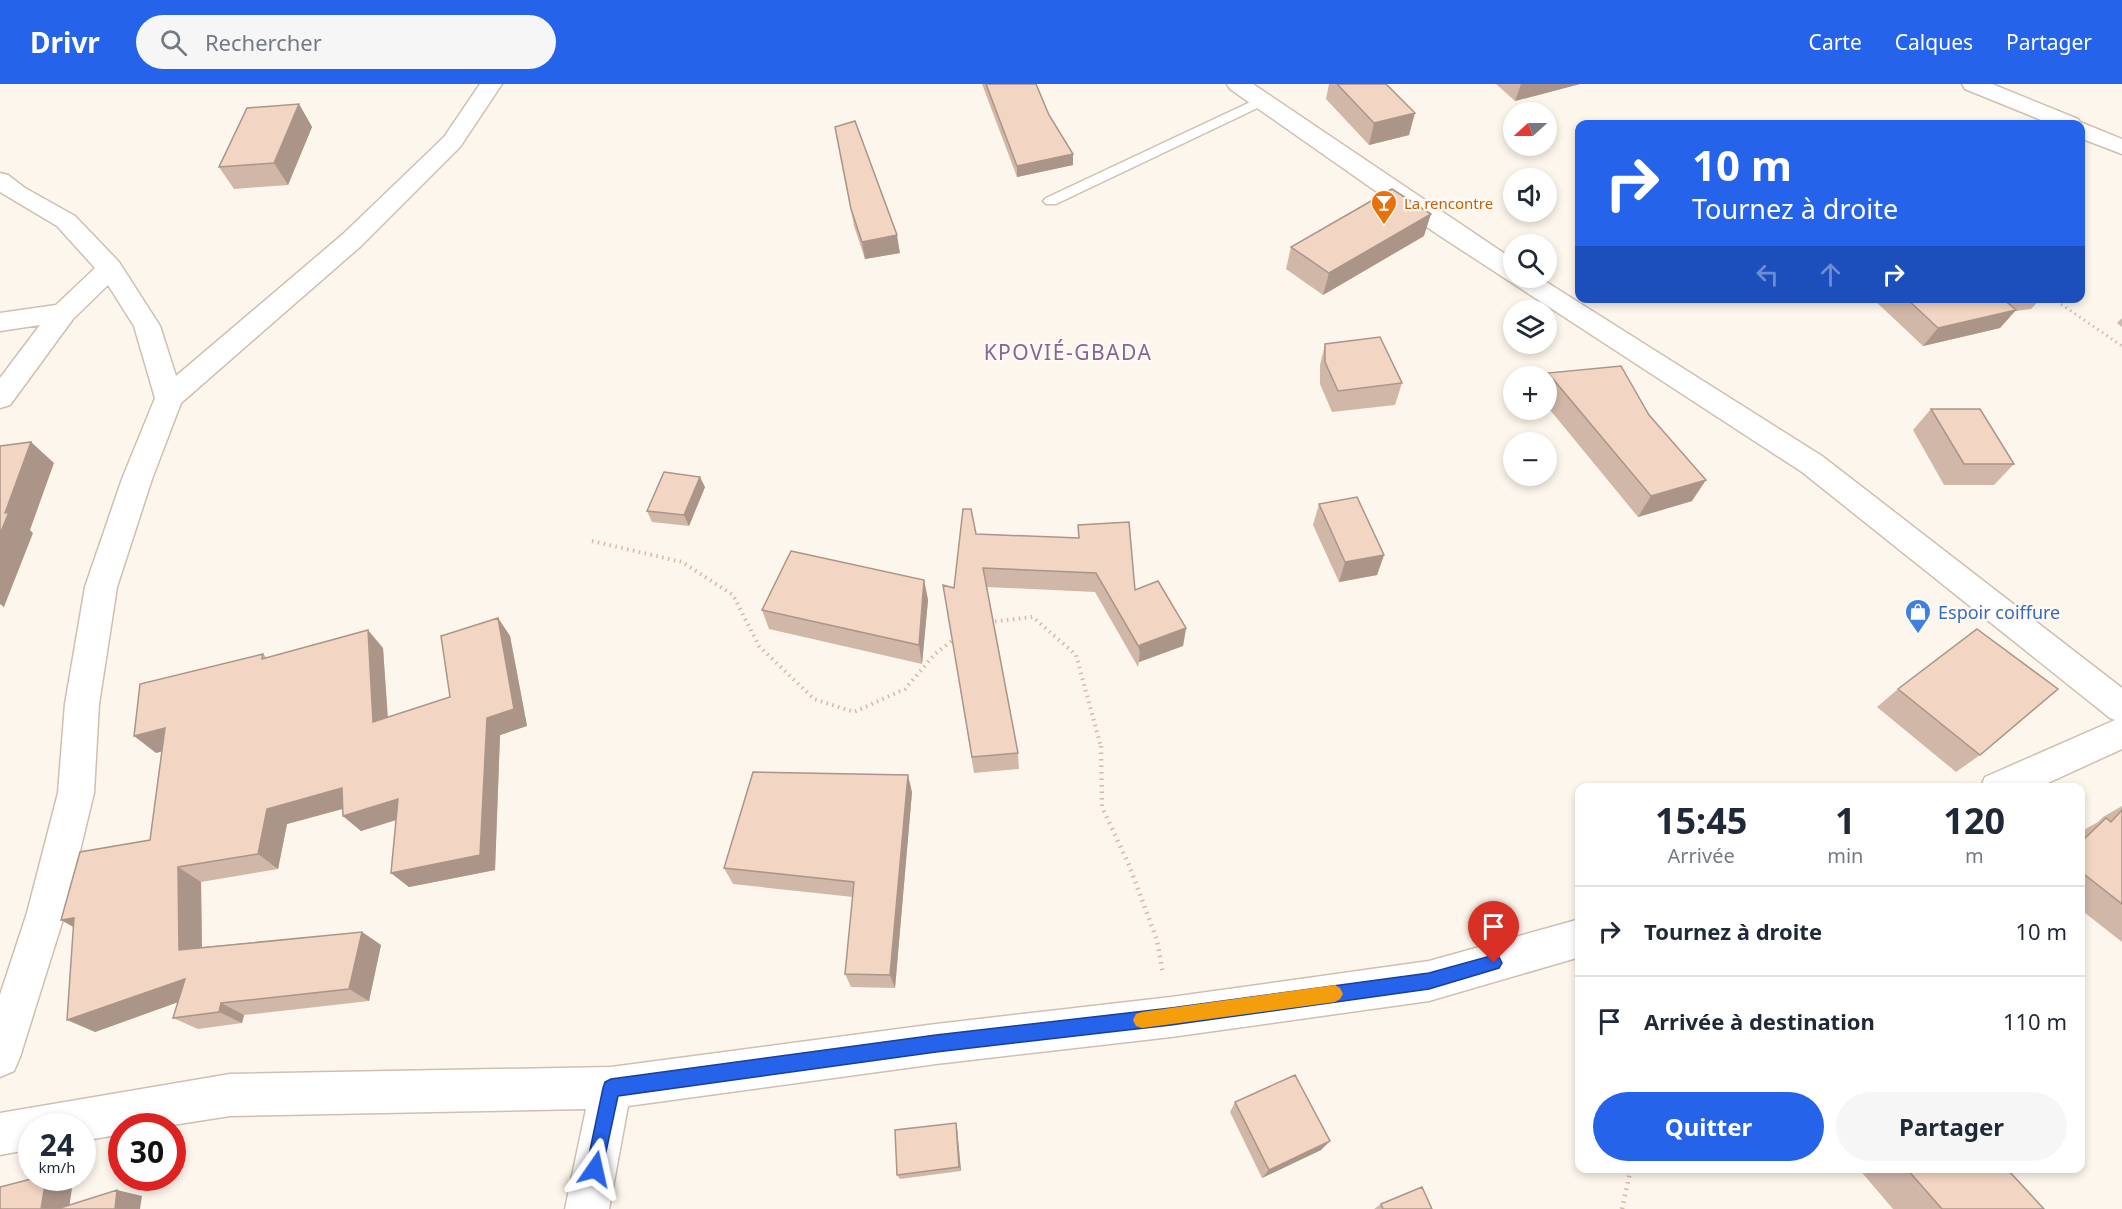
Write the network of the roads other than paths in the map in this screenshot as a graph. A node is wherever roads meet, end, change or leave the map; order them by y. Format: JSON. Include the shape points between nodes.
{"nodes":[{"id":1,"x":491,"y":84,"type":"edge"},
{"id":2,"x":1238,"y":84,"type":"edge"},
{"id":3,"x":1972,"y":84,"type":"edge"},
{"id":4,"x":1261,"y":101,"type":"junction"},
{"id":5,"x":2060,"y":120,"type":"edge"},
{"id":6,"x":2085,"y":131,"type":"edge"},
{"id":7,"x":2122,"y":147,"type":"edge"},
{"id":8,"x":0,"y":180,"type":"edge"},
{"id":9,"x":1051,"y":201,"type":"dead end"},
{"id":10,"x":1503,"y":265,"type":"edge"},
{"id":11,"x":110,"y":268,"type":"junction"},
{"id":12,"x":1538,"y":288,"type":"edge"},
{"id":13,"x":64,"y":313,"type":"junction"},
{"id":14,"x":0,"y":322,"type":"edge"},
{"id":15,"x":0,"y":398,"type":"edge"},
{"id":16,"x":169,"y":398,"type":"junction"},
{"id":17,"x":2122,"y":708,"type":"edge"},
{"id":18,"x":2122,"y":733,"type":"edge"},
{"id":19,"x":2009,"y":783,"type":"edge"},
{"id":20,"x":1575,"y":939,"type":"edge"},
{"id":21,"x":0,"y":1057,"type":"edge"},
{"id":22,"x":611,"y":1088,"type":"junction"},
{"id":23,"x":96,"y":1117,"type":"edge"},
{"id":24,"x":18,"y":1131,"type":"edge"},
{"id":25,"x":0,"y":1134,"type":"edge"},
{"id":26,"x":587,"y":1209,"type":"edge"}],
"edges":[{"from":1,"to":16,"type":"street","via":[[452,142],[352,240]]},
{"from":2,"to":4,"type":"street"},
{"from":3,"to":5,"type":"street"},
{"from":4,"to":9,"type":"lane"},
{"from":4,"to":10,"type":"street"},
{"from":6,"to":7,"type":"street"},
{"from":8,"to":11,"type":"street","via":[[66,220]]},
{"from":11,"to":13,"type":"street"},
{"from":11,"to":16,"type":"street","via":[[147,326]]},
{"from":12,"to":17,"type":"street","via":[[1812,464]]},
{"from":13,"to":14,"type":"street"},
{"from":13,"to":15,"type":"street"},
{"from":16,"to":21,"type":"street","via":[[101,587],[82,704],[76,794],[46,913]]},
{"from":18,"to":19,"type":"street"},
{"from":20,"to":22,"type":"street","via":[[1429,981]]},
{"from":22,"to":23,"type":"street","via":[[230,1095]]},
{"from":22,"to":26,"type":"street"},
{"from":24,"to":25,"type":"street"}]}
